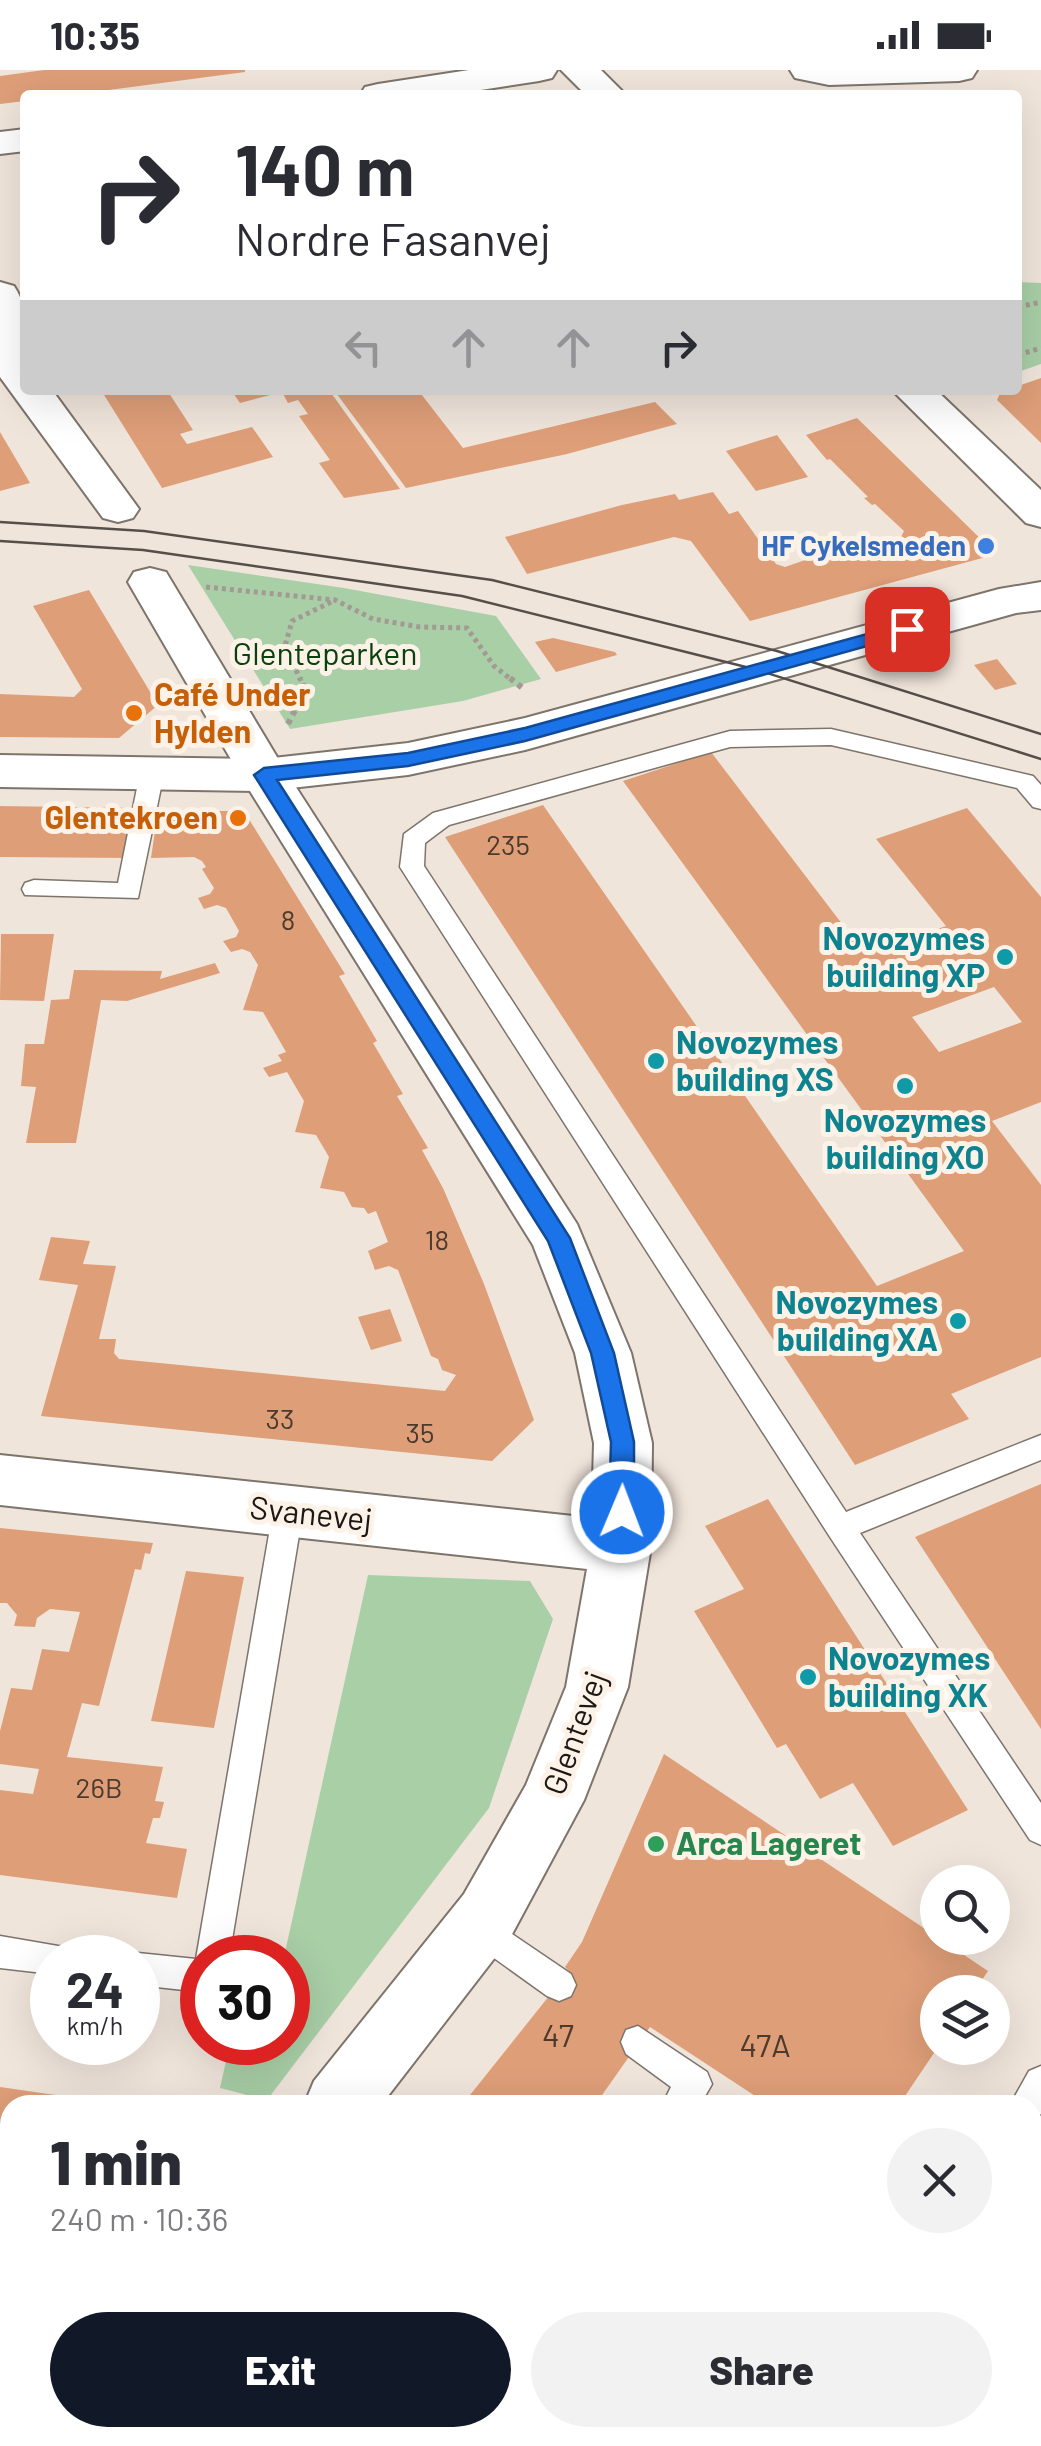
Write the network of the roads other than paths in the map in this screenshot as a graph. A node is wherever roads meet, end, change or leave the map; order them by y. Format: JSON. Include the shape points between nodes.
{"nodes":[{"id":1,"x":539,"y":70,"type":"edge"},
{"id":2,"x":580,"y":70,"type":"edge"},
{"id":3,"x":808,"y":70,"type":"edge"},
{"id":4,"x":959,"y":70,"type":"edge"},
{"id":5,"x":416,"y":90,"type":"edge"},
{"id":6,"x":602,"y":90,"type":"edge"},
{"id":7,"x":0,"y":294,"type":"edge"},
{"id":8,"x":18,"y":379,"type":"edge"},
{"id":9,"x":30,"y":395,"type":"edge"},
{"id":10,"x":917,"y":395,"type":"edge"},
{"id":11,"x":118,"y":509,"type":"dead end"},
{"id":12,"x":1041,"y":514,"type":"edge"},
{"id":13,"x":150,"y":582,"type":"road end"},
{"id":14,"x":1041,"y":596,"type":"edge"},
{"id":15,"x":0,"y":771,"type":"edge"},
{"id":16,"x":152,"y":773,"type":"junction"},
{"id":17,"x":264,"y":775,"type":"junction"},
{"id":18,"x":1041,"y":801,"type":"edge"},
{"id":19,"x":34,"y":890,"type":"dead end"},
{"id":20,"x":1041,"y":1447,"type":"edge"},
{"id":21,"x":0,"y":1480,"type":"edge"},
{"id":22,"x":288,"y":1511,"type":"junction"},
{"id":23,"x":840,"y":1528,"type":"junction"},
{"id":24,"x":621,"y":1547,"type":"junction"},
{"id":25,"x":1041,"y":1830,"type":"edge"},
{"id":26,"x":478,"y":1927,"type":"junction"},
{"id":27,"x":216,"y":1935,"type":"edge"},
{"id":28,"x":0,"y":1952,"type":"edge"},
{"id":29,"x":30,"y":1955,"type":"edge"},
{"id":30,"x":559,"y":1985,"type":"dead end"},
{"id":31,"x":638,"y":2042,"type":"dead end"},
{"id":32,"x":346,"y":2095,"type":"edge"},
{"id":33,"x":687,"y":2095,"type":"edge"}],
"edges":[{"from":1,"to":5,"type":"street"},
{"from":2,"to":6,"type":"street"},
{"from":3,"to":4,"type":"street"},
{"from":7,"to":8,"type":"street"},
{"from":9,"to":11,"type":"street"},
{"from":10,"to":12,"type":"street"},
{"from":13,"to":17,"type":"street","name":"Glentevej"},
{"from":14,"to":17,"type":"street","via":[[548,728],[408,759]]},
{"from":15,"to":16,"type":"street"},
{"from":16,"to":17,"type":"street"},
{"from":16,"to":19,"type":"lane","via":[[129,892]]},
{"from":17,"to":24,"type":"street","name":"Glentevej","via":[[558,1238],[602,1353],[622,1442]]},
{"from":18,"to":23,"type":"lane","via":[[1025,782],[832,737],[730,739],[441,820],[413,840],[412,866]]},
{"from":20,"to":23,"type":"lane"},
{"from":21,"to":22,"type":"street","name":"Svanevej"},
{"from":22,"to":24,"type":"street","name":"Svanevej"},
{"from":22,"to":27,"type":"lane"},
{"from":23,"to":25,"type":"lane"},
{"from":24,"to":26,"type":"street","name":"Glentevej","via":[[597,1687],[552,1800]]},
{"from":26,"to":30,"type":"lane"},
{"from":26,"to":32,"type":"street","name":"Glentevej"},
{"from":28,"to":29,"type":"lane"},
{"from":31,"to":33,"type":"lane","via":[[695,2084]]}]}
